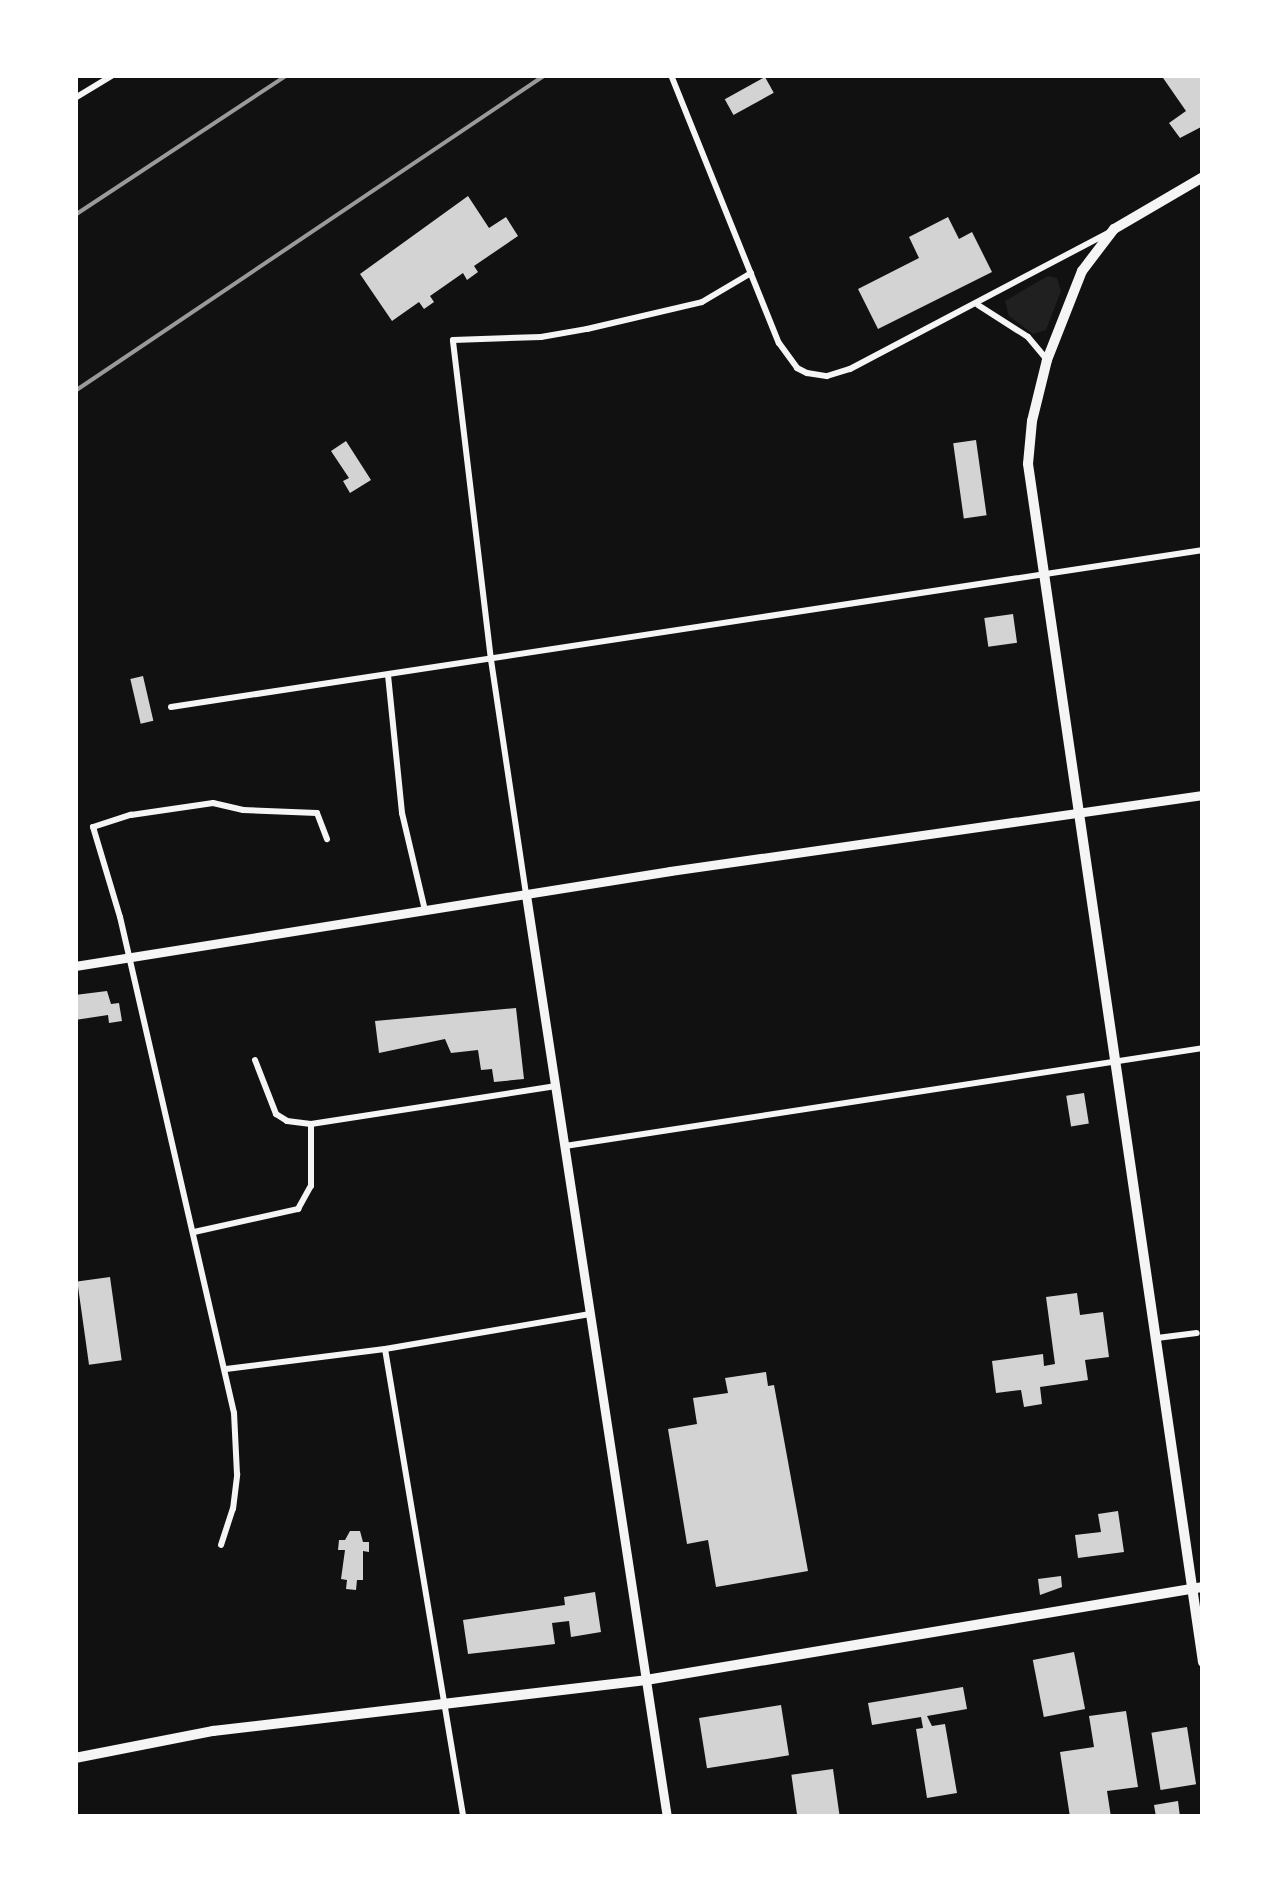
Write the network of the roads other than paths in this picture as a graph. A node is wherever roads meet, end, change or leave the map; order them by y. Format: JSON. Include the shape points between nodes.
{"nodes":[{"id":1,"x":114,"y":75,"type":"edge"},
{"id":2,"x":671,"y":75,"type":"edge"},
{"id":3,"x":75,"y":98,"type":"edge"},
{"id":4,"x":1203,"y":177,"type":"edge"},
{"id":5,"x":1114,"y":230,"type":"junction"},
{"id":6,"x":751,"y":273,"type":"junction"},
{"id":7,"x":976,"y":305,"type":"junction"},
{"id":8,"x":1047,"y":360,"type":"junction"},
{"id":9,"x":1203,"y":550,"type":"edge"},
{"id":10,"x":1042,"y":573,"type":"junction"},
{"id":11,"x":491,"y":660,"type":"junction"},
{"id":12,"x":388,"y":674,"type":"junction"},
{"id":13,"x":171,"y":707,"type":"dead end"},
{"id":14,"x":1203,"y":795,"type":"edge"},
{"id":15,"x":1077,"y":812,"type":"junction"},
{"id":16,"x":328,"y":839,"type":"dead end"},
{"id":17,"x":526,"y":895,"type":"junction"},
{"id":18,"x":425,"y":912,"type":"junction"},
{"id":19,"x":129,"y":958,"type":"junction"},
{"id":20,"x":75,"y":966,"type":"edge"},
{"id":21,"x":1203,"y":1048,"type":"edge"},
{"id":22,"x":255,"y":1060,"type":"dead end"},
{"id":23,"x":1115,"y":1060,"type":"junction"},
{"id":24,"x":556,"y":1086,"type":"junction"},
{"id":25,"x":311,"y":1124,"type":"junction"},
{"id":26,"x":565,"y":1146,"type":"junction"},
{"id":27,"x":194,"y":1232,"type":"junction"},
{"id":28,"x":590,"y":1314,"type":"junction"},
{"id":29,"x":1196,"y":1333,"type":"dead end"},
{"id":30,"x":1157,"y":1338,"type":"junction"},
{"id":31,"x":385,"y":1349,"type":"junction"},
{"id":32,"x":226,"y":1369,"type":"junction"},
{"id":33,"x":221,"y":1545,"type":"dead end"},
{"id":34,"x":1198,"y":1588,"type":"edge"},
{"id":35,"x":1203,"y":1662,"type":"edge"},
{"id":36,"x":646,"y":1680,"type":"junction"},
{"id":37,"x":445,"y":1706,"type":"junction"},
{"id":38,"x":75,"y":1758,"type":"edge"},
{"id":39,"x":462,"y":1817,"type":"edge"},
{"id":40,"x":667,"y":1817,"type":"edge"}],
"edges":[{"from":1,"to":3,"type":"street"},
{"from":2,"to":6,"type":"street"},
{"from":4,"to":5,"type":"main road"},
{"from":5,"to":7,"type":"street"},
{"from":5,"to":8,"type":"main road","via":[[1082,271]]},
{"from":6,"to":7,"type":"street","via":[[788,358],[817,376],[850,369]]},
{"from":6,"to":11,"type":"street","via":[[702,302],[587,329],[453,340]]},
{"from":7,"to":8,"type":"street","via":[[1028,337]]},
{"from":8,"to":10,"type":"main road","via":[[1028,450]]},
{"from":9,"to":10,"type":"street"},
{"from":10,"to":11,"type":"street"},
{"from":10,"to":15,"type":"main road"},
{"from":11,"to":12,"type":"street"},
{"from":11,"to":17,"type":"street"},
{"from":12,"to":13,"type":"street"},
{"from":12,"to":18,"type":"street","via":[[402,813]]},
{"from":14,"to":15,"type":"street"},
{"from":15,"to":17,"type":"street"},
{"from":15,"to":23,"type":"main road"},
{"from":16,"to":19,"type":"street","via":[[317,812],[213,803],[94,827]]},
{"from":17,"to":18,"type":"street"},
{"from":17,"to":24,"type":"street"},
{"from":18,"to":19,"type":"street"},
{"from":19,"to":20,"type":"street"},
{"from":19,"to":27,"type":"street"},
{"from":21,"to":23,"type":"street"},
{"from":22,"to":25,"type":"street","via":[[276,1114]]},
{"from":23,"to":26,"type":"street"},
{"from":23,"to":30,"type":"main road"},
{"from":24,"to":25,"type":"street"},
{"from":24,"to":26,"type":"street"},
{"from":25,"to":27,"type":"street","via":[[311,1186],[298,1208]]},
{"from":26,"to":28,"type":"street"},
{"from":27,"to":32,"type":"street"},
{"from":28,"to":31,"type":"street"},
{"from":28,"to":36,"type":"street"},
{"from":29,"to":30,"type":"street"},
{"from":30,"to":34,"type":"main road"},
{"from":31,"to":32,"type":"street"},
{"from":31,"to":37,"type":"street"},
{"from":32,"to":33,"type":"street","via":[[237,1474]]},
{"from":34,"to":35,"type":"main road"},
{"from":34,"to":36,"type":"main road"},
{"from":36,"to":37,"type":"main road"},
{"from":36,"to":40,"type":"street"},
{"from":37,"to":38,"type":"main road","via":[[228,1729]]},
{"from":37,"to":39,"type":"street"}]}
